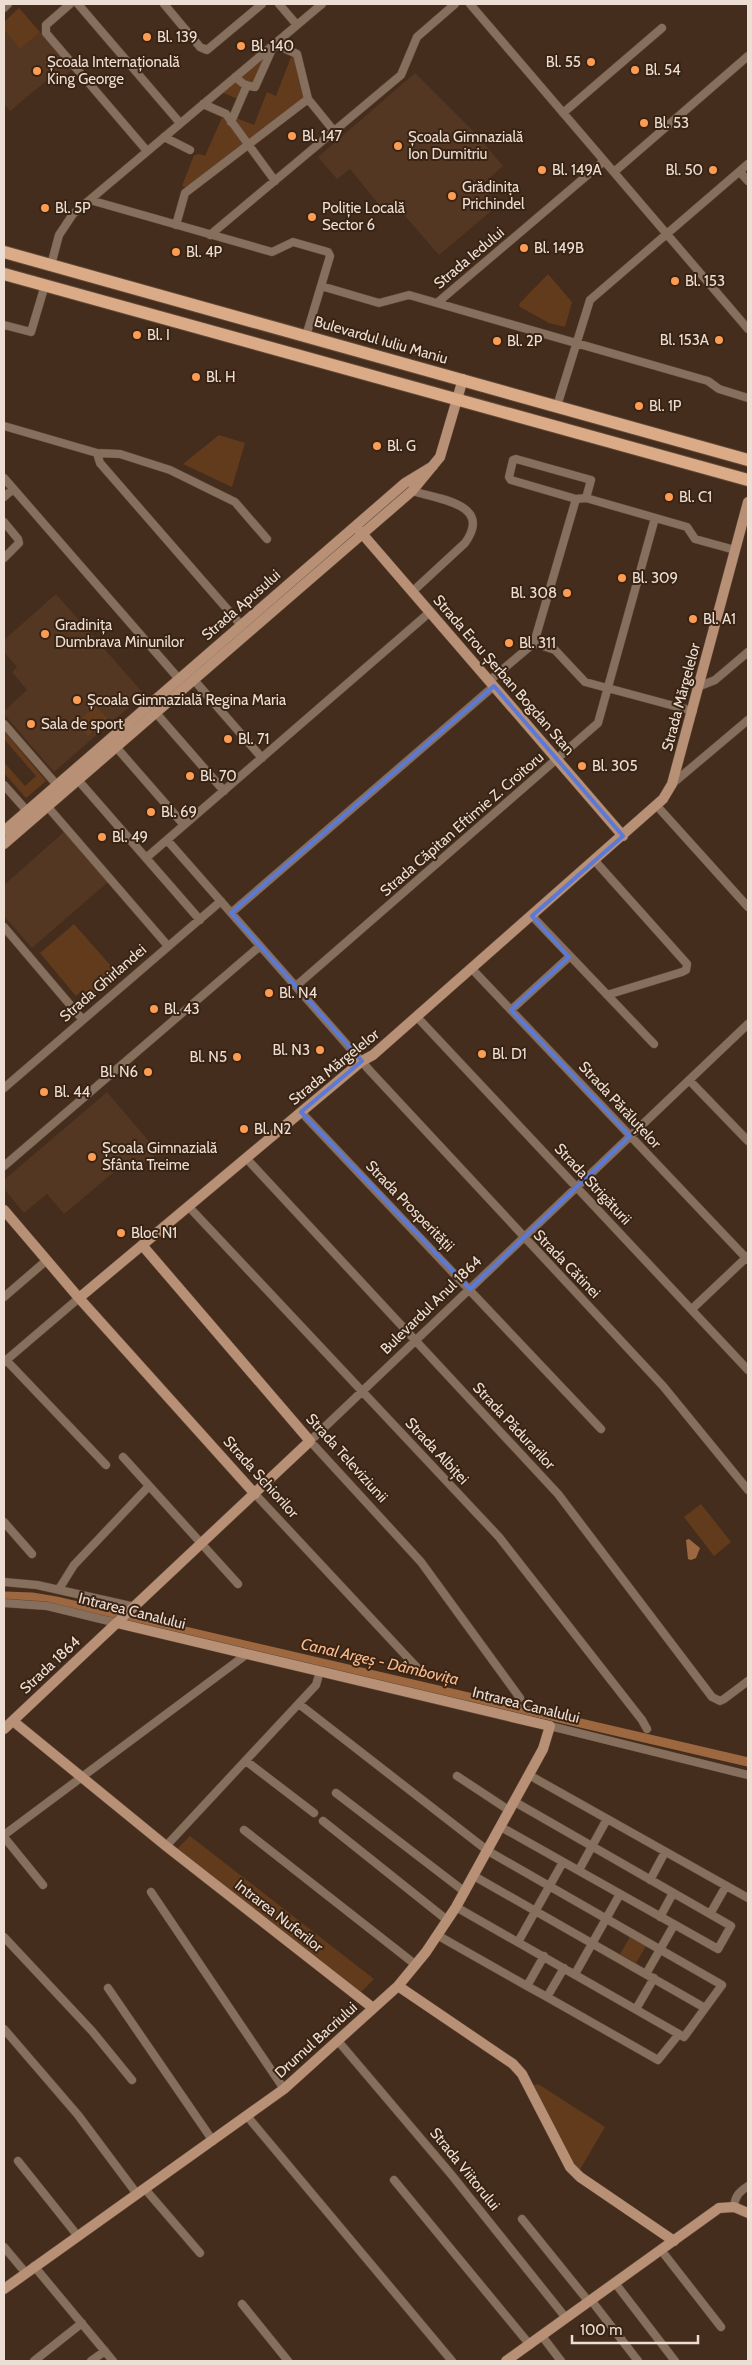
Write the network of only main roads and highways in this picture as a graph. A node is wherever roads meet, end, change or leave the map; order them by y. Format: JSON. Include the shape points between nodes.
{"nodes":[{"id":1,"x":4,"y":252,"type":"edge"},
{"id":2,"x":51,"y":265,"type":"junction"},
{"id":3,"x":4,"y":274,"type":"edge"},
{"id":4,"x":45,"y":285,"type":"junction"},
{"id":5,"x":748,"y":460,"type":"edge"},
{"id":6,"x":748,"y":480,"type":"edge"}],
"edges":[{"from":1,"to":2,"type":"main road","name":"Bulevardul Iuliu Maniu"},
{"from":2,"to":4,"type":"main road"},
{"from":2,"to":5,"type":"main road","name":"Bulevardul Iuliu Maniu"},
{"from":3,"to":4,"type":"main road"},
{"from":4,"to":6,"type":"main road"}]}
